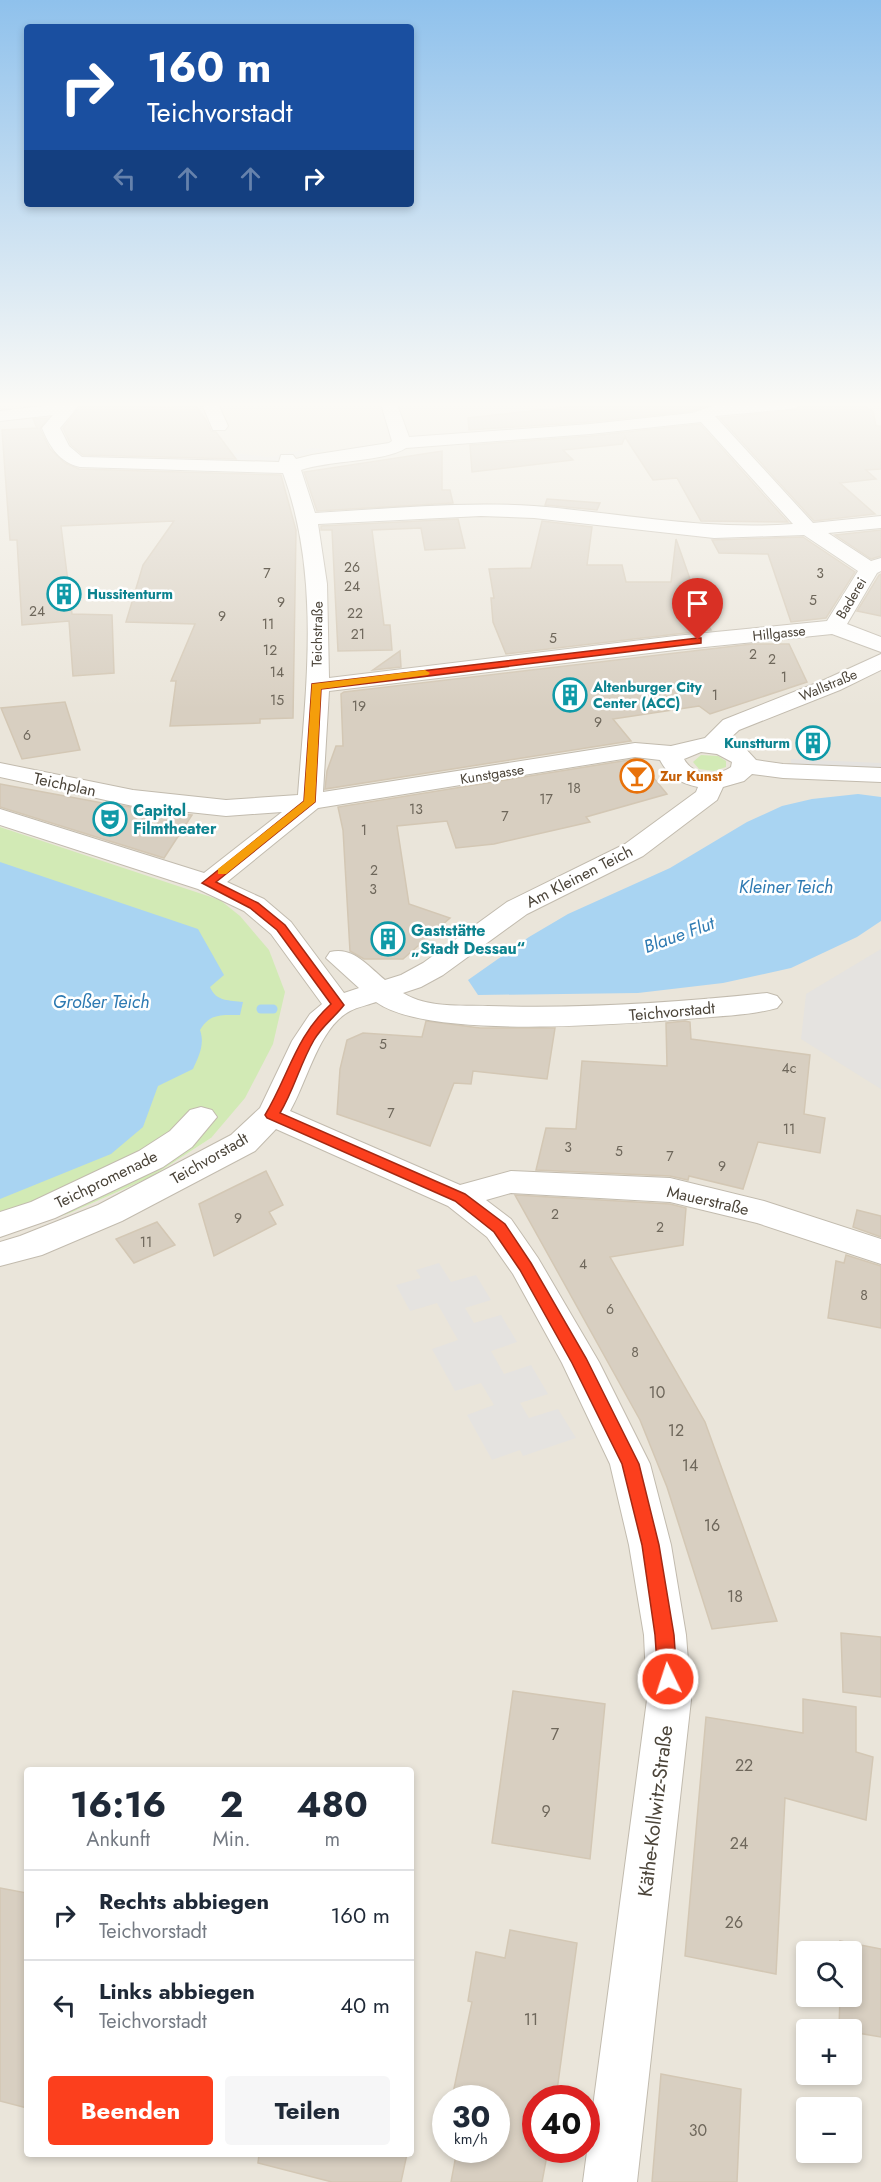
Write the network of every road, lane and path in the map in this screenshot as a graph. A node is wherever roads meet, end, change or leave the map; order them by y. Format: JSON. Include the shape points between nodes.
{"nodes":[{"id":1,"x":303,"y":506,"type":"edge"},
{"id":2,"x":789,"y":506,"type":"edge"},
{"id":3,"x":308,"y":519,"type":"junction"},
{"id":4,"x":881,"y":522,"type":"edge"},
{"id":5,"x":809,"y":530,"type":"junction"},
{"id":6,"x":875,"y":566,"type":"edge"},
{"id":7,"x":834,"y":627,"type":"junction"},
{"id":8,"x":881,"y":645,"type":"edge"},
{"id":9,"x":881,"y":661,"type":"edge"},
{"id":10,"x":316,"y":686,"type":"junction"},
{"id":11,"x":713,"y":745,"type":"junction"},
{"id":12,"x":675,"y":754,"type":"junction"},
{"id":13,"x":745,"y":766,"type":"junction"},
{"id":14,"x":0,"y":770,"type":"edge"},
{"id":15,"x":881,"y":775,"type":"edge"},
{"id":16,"x":712,"y":781,"type":"junction"},
{"id":17,"x":310,"y":802,"type":"junction"},
{"id":18,"x":0,"y":817,"type":"edge"},
{"id":19,"x":208,"y":883,"type":"junction"},
{"id":20,"x":340,"y":958,"type":"dead end"},
{"id":21,"x":382,"y":990,"type":"junction"},
{"id":22,"x":767,"y":1002,"type":"dead end"},
{"id":23,"x":338,"y":1005,"type":"junction"},
{"id":24,"x":272,"y":1115,"type":"junction"},
{"id":25,"x":201,"y":1117,"type":"dead end"},
{"id":26,"x":460,"y":1198,"type":"junction"},
{"id":27,"x":0,"y":1225,"type":"edge"},
{"id":28,"x":881,"y":1252,"type":"edge"},
{"id":29,"x":0,"y":1254,"type":"edge"},
{"id":30,"x":610,"y":2182,"type":"edge"}],
"edges":[{"from":1,"to":3,"type":"street","name":"Teichstraße"},
{"from":2,"to":5,"type":"street","name":"Baderei"},
{"from":3,"to":5,"type":"street","via":[[481,510],[560,514],[690,530]]},
{"from":3,"to":10,"type":"street","name":"Teichstraße","via":[[318,593]]},
{"from":4,"to":5,"type":"street"},
{"from":5,"to":6,"type":"street","name":"Baderei"},
{"from":6,"to":7,"type":"street","name":"Baderei"},
{"from":7,"to":8,"type":"street","name":"Hillgasse"},
{"from":7,"to":10,"type":"street","name":"Hillgasse"},
{"from":9,"to":11,"type":"street","name":"Wallstraße","via":[[731,725]]},
{"from":10,"to":17,"type":"street","name":"Teichstraße"},
{"from":11,"to":12,"type":"street","via":[[691,746]]},
{"from":11,"to":13,"type":"street","via":[[739,755]]},
{"from":12,"to":16,"type":"street","via":[[673,763],[682,773]]},
{"from":12,"to":17,"type":"street","name":"Kunstgasse","via":[[635,750]]},
{"from":13,"to":15,"type":"street"},
{"from":13,"to":16,"type":"street","via":[[739,775]]},
{"from":14,"to":17,"type":"street","name":"Teichplan","via":[[133,798],[226,808]]},
{"from":16,"to":21,"type":"street","name":"Am Kleinen Teich","via":[[708,795],[634,850],[517,908],[433,969]]},
{"from":17,"to":19,"type":"street"},
{"from":18,"to":19,"type":"street"},
{"from":19,"to":23,"type":"street","via":[[254,905],[281,928]]},
{"from":20,"to":21,"type":"street","name":"Teichvorstadt"},
{"from":21,"to":22,"type":"street","name":"Teichvorstadt","via":[[398,1002],[427,1011],[532,1017],[635,1014]]},
{"from":21,"to":23,"type":"street","name":"Am Kleinen Teich"},
{"from":23,"to":24,"type":"street","name":"Teichvorstadt","via":[[321,1020],[307,1041]]},
{"from":24,"to":26,"type":"street","name":"Käthe-Kollwitz-Straße"},
{"from":24,"to":29,"type":"street","name":"Teichvorstadt","via":[[243,1143],[110,1213]]},
{"from":25,"to":27,"type":"street","name":"Teichpromenade","via":[[181,1139],[151,1159],[43,1210]]},
{"from":26,"to":28,"type":"street","name":"Mauerstraße","via":[[511,1182],[670,1190],[764,1213]]},
{"from":26,"to":30,"type":"street","name":"Käthe-Kollwitz-Straße","via":[[500,1228],[580,1362],[630,1464],[651,1545],[669,1700]]}]}
